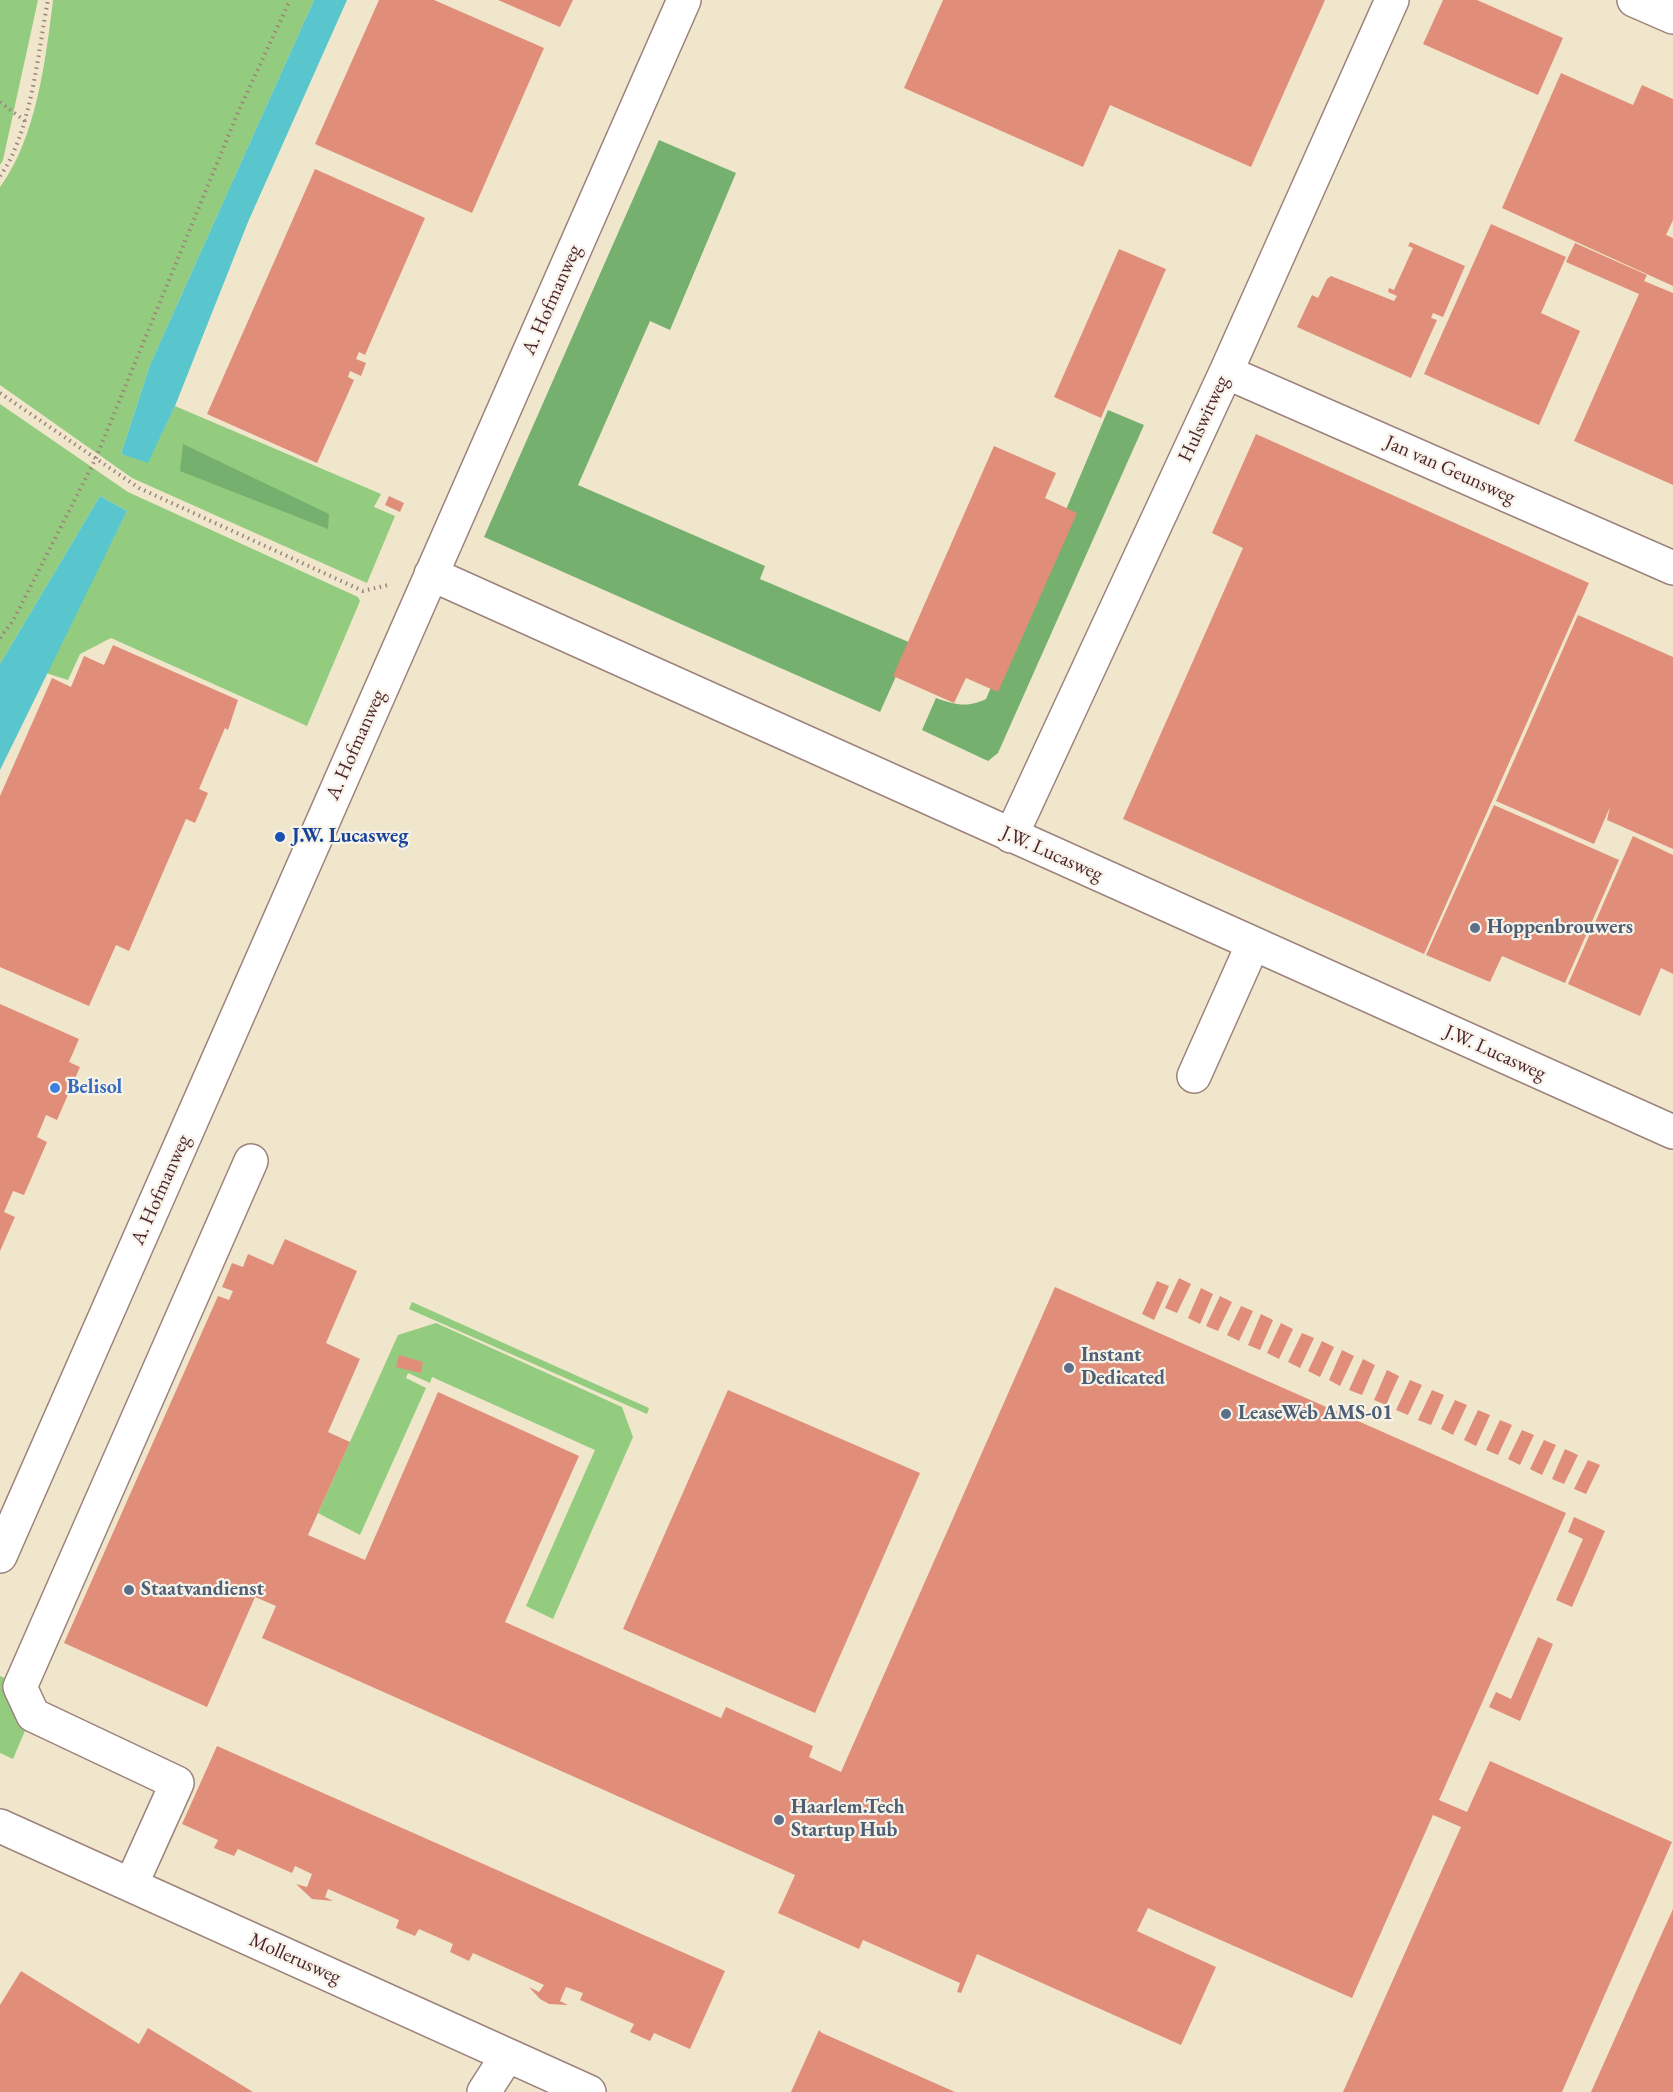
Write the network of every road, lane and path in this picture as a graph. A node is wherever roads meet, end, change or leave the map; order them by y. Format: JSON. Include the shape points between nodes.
{"nodes":[{"id":1,"x":48,"y":0,"type":"edge"},
{"id":2,"x":290,"y":0,"type":"edge"},
{"id":3,"x":684,"y":0,"type":"edge"},
{"id":4,"x":1392,"y":0,"type":"edge"},
{"id":5,"x":1634,"y":0,"type":"edge"},
{"id":6,"x":1673,"y":17,"type":"edge"},
{"id":7,"x":0,"y":102,"type":"edge"},
{"id":8,"x":25,"y":121,"type":"junction"},
{"id":9,"x":0,"y":176,"type":"edge"},
{"id":10,"x":1226,"y":372,"type":"junction"},
{"id":11,"x":0,"y":393,"type":"edge"},
{"id":12,"x":95,"y":460,"type":"junction"},
{"id":13,"x":1673,"y":568,"type":"edge"},
{"id":14,"x":431,"y":574,"type":"junction"},
{"id":15,"x":0,"y":638,"type":"edge"},
{"id":16,"x":1011,"y":836,"type":"junction"},
{"id":17,"x":1253,"y":944,"type":"junction"},
{"id":18,"x":1194,"y":1076,"type":"dead end"},
{"id":19,"x":1673,"y":1132,"type":"edge"},
{"id":20,"x":251,"y":1161,"type":"dead end"},
{"id":21,"x":0,"y":1556,"type":"edge"},
{"id":22,"x":0,"y":1826,"type":"edge"},
{"id":23,"x":131,"y":1885,"type":"junction"},
{"id":24,"x":507,"y":2056,"type":"junction"},
{"id":25,"x":484,"y":2092,"type":"edge"},
{"id":26,"x":589,"y":2092,"type":"edge"}],
"edges":[{"from":1,"to":8,"type":"path"},
{"from":2,"to":12,"type":"path","via":[[239,110]]},
{"from":3,"to":14,"type":"street","name":"A. Hofmanweg"},
{"from":4,"to":10,"type":"street","name":"Hulswitweg"},
{"from":5,"to":6,"type":"street"},
{"from":7,"to":8,"type":"path"},
{"from":8,"to":9,"type":"path"},
{"from":10,"to":13,"type":"street","name":"Jan van Geunsweg"},
{"from":10,"to":16,"type":"street","name":"Hulswitweg"},
{"from":11,"to":12,"type":"path"},
{"from":12,"to":14,"type":"path","via":[[139,488],[363,591]]},
{"from":12,"to":15,"type":"path","via":[[13,621]]},
{"from":14,"to":16,"type":"street","name":"J.W. Lucasweg"},
{"from":14,"to":21,"type":"street","name":"A. Hofmanweg"},
{"from":16,"to":17,"type":"street","name":"J.W. Lucasweg"},
{"from":17,"to":18,"type":"street"},
{"from":17,"to":19,"type":"street","name":"J.W. Lucasweg"},
{"from":20,"to":23,"type":"street","via":[[20,1687],[33,1715],[177,1783]]},
{"from":22,"to":23,"type":"street","name":"Mollerusweg"},
{"from":23,"to":24,"type":"street","name":"Mollerusweg"},
{"from":24,"to":25,"type":"street"},
{"from":24,"to":26,"type":"street","name":"Mollerusweg"}]}
